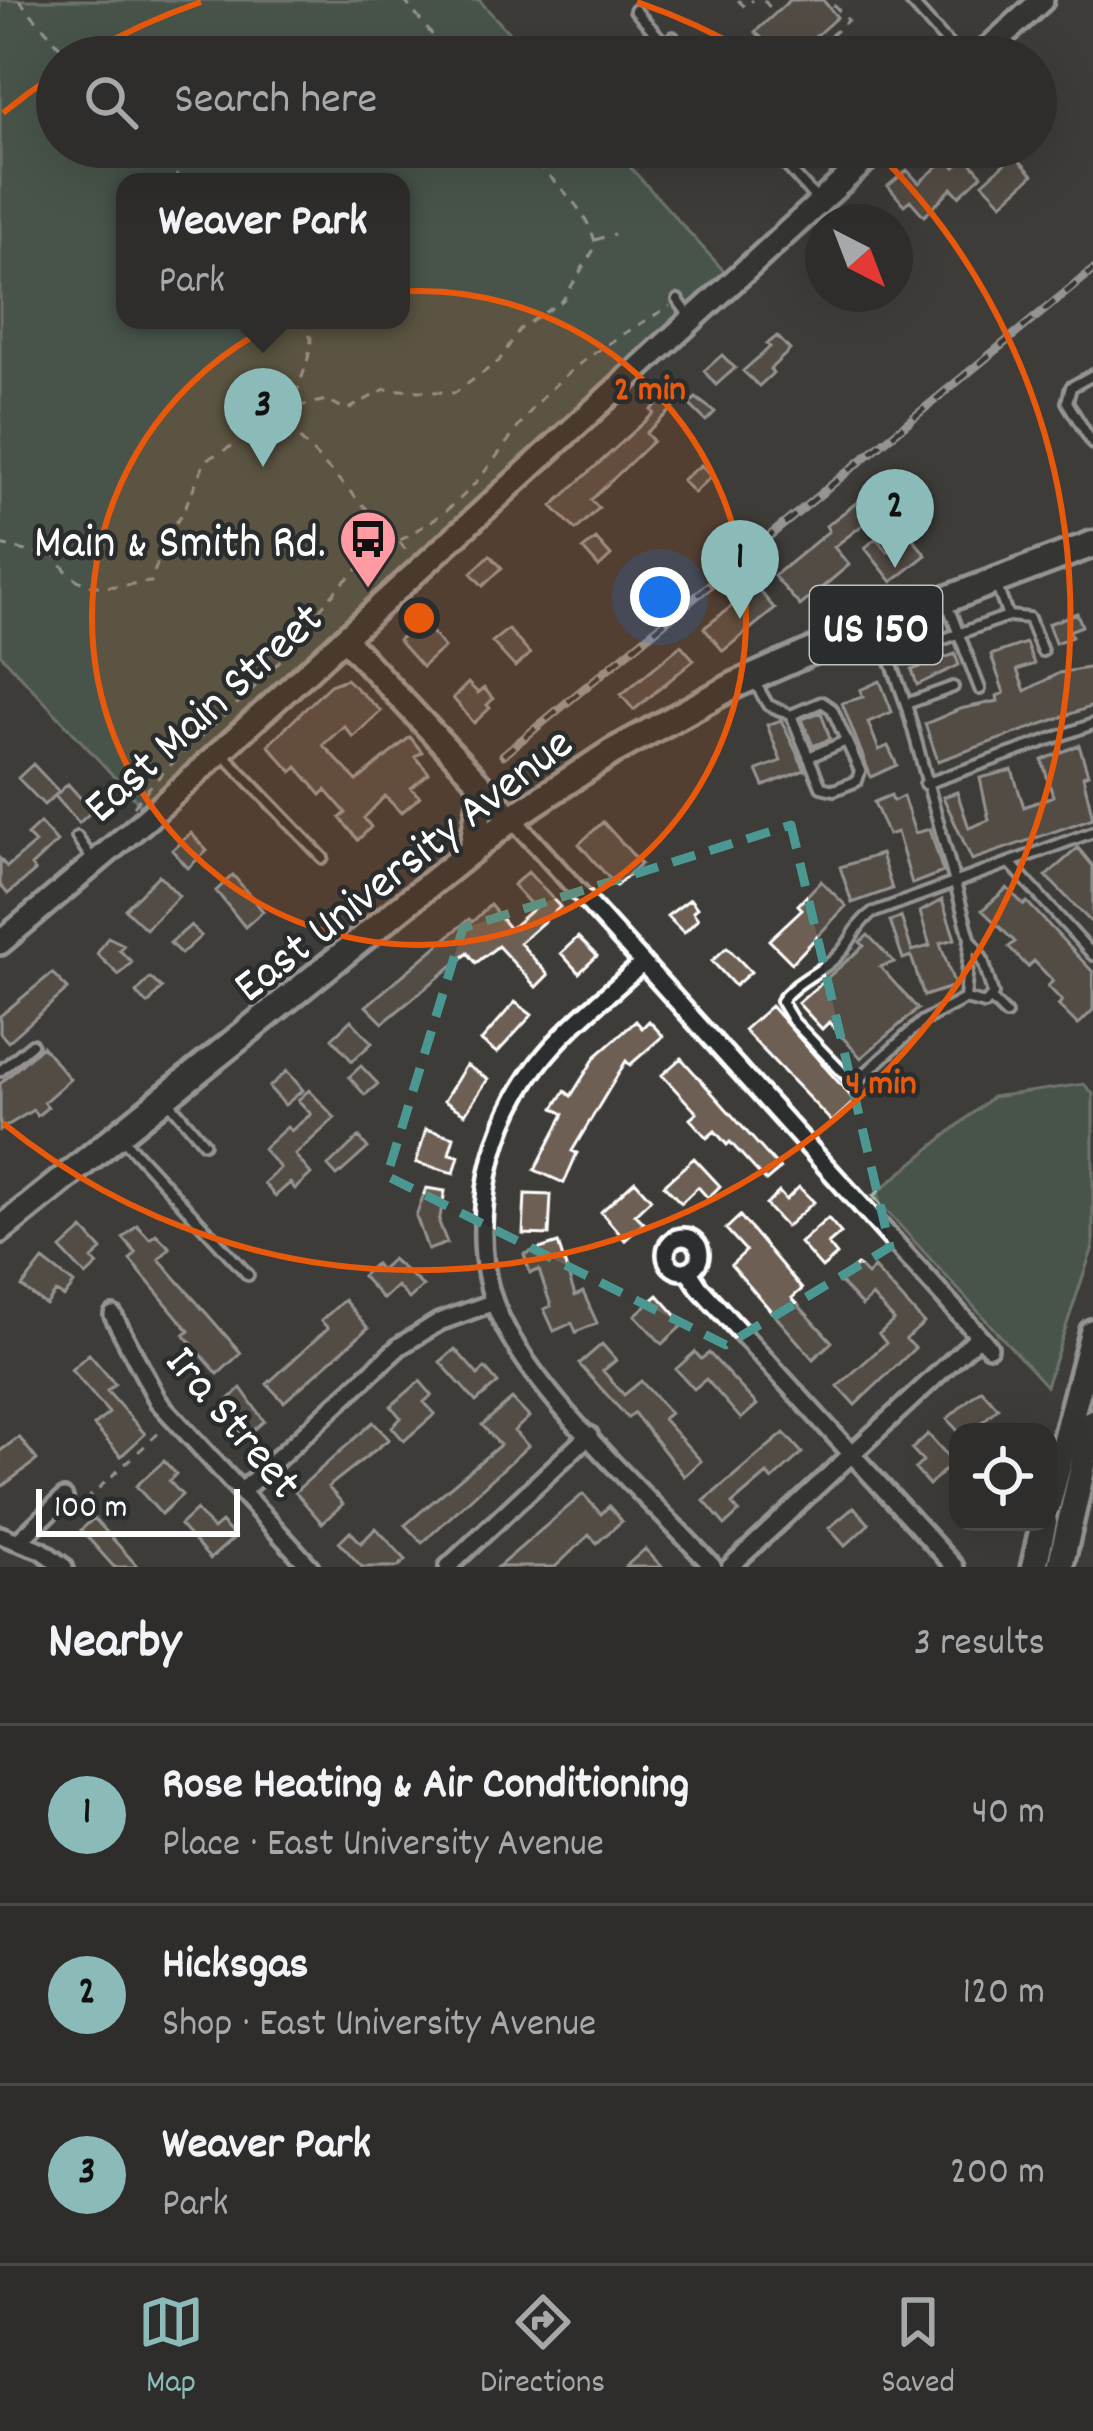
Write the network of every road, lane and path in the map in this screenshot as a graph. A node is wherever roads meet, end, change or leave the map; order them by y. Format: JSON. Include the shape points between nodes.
{"nodes":[{"id":1,"x":19,"y":0,"type":"edge"},
{"id":2,"x":404,"y":0,"type":"edge"},
{"id":3,"x":738,"y":0,"type":"edge"},
{"id":4,"x":753,"y":0,"type":"edge"},
{"id":5,"x":764,"y":0,"type":"edge"},
{"id":6,"x":829,"y":0,"type":"edge"},
{"id":7,"x":909,"y":0,"type":"edge"},
{"id":8,"x":1042,"y":0,"type":"edge"},
{"id":9,"x":771,"y":9,"type":"dead end"},
{"id":10,"x":635,"y":10,"type":"dead end"},
{"id":11,"x":51,"y":36,"type":"edge"},
{"id":12,"x":433,"y":36,"type":"edge"},
{"id":13,"x":658,"y":36,"type":"edge"},
{"id":14,"x":831,"y":36,"type":"edge"},
{"id":15,"x":941,"y":36,"type":"edge"},
{"id":16,"x":1002,"y":36,"type":"edge"},
{"id":17,"x":539,"y":168,"type":"edge"},
{"id":18,"x":789,"y":168,"type":"edge"},
{"id":19,"x":857,"y":168,"type":"edge"},
{"id":20,"x":819,"y":202,"type":"junction"},
{"id":21,"x":614,"y":234,"type":"dead end"},
{"id":22,"x":595,"y":240,"type":"junction"},
{"id":23,"x":685,"y":309,"type":"junction"},
{"id":24,"x":304,"y":329,"type":"edge"},
{"id":25,"x":1093,"y":374,"type":"edge"},
{"id":26,"x":292,"y":406,"type":"junction"},
{"id":27,"x":1093,"y":444,"type":"edge"},
{"id":28,"x":399,"y":544,"type":"junction"},
{"id":29,"x":1093,"y":544,"type":"edge"},
{"id":30,"x":0,"y":545,"type":"edge"},
{"id":31,"x":423,"y":566,"type":"junction"},
{"id":32,"x":994,"y":580,"type":"junction"},
{"id":33,"x":945,"y":598,"type":"junction"},
{"id":34,"x":1008,"y":616,"type":"junction"},
{"id":35,"x":878,"y":624,"type":"junction"},
{"id":36,"x":958,"y":634,"type":"junction"},
{"id":37,"x":344,"y":638,"type":"junction"},
{"id":38,"x":1042,"y":651,"type":"dead end"},
{"id":39,"x":891,"y":658,"type":"junction"},
{"id":40,"x":752,"y":678,"type":"junction"},
{"id":41,"x":953,"y":687,"type":"dead end"},
{"id":42,"x":980,"y":689,"type":"dead end"},
{"id":43,"x":906,"y":704,"type":"junction"},
{"id":44,"x":791,"y":715,"type":"junction"},
{"id":45,"x":1093,"y":724,"type":"edge"},
{"id":46,"x":846,"y":741,"type":"junction"},
{"id":47,"x":220,"y":752,"type":"junction"},
{"id":48,"x":809,"y":757,"type":"junction"},
{"id":49,"x":926,"y":784,"type":"junction"},
{"id":50,"x":484,"y":789,"type":"junction"},
{"id":51,"x":136,"y":804,"type":"dead end"},
{"id":52,"x":512,"y":818,"type":"junction"},
{"id":53,"x":1093,"y":832,"type":"edge"},
{"id":54,"x":77,"y":837,"type":"dead end"},
{"id":55,"x":472,"y":850,"type":"junction"},
{"id":56,"x":323,"y":859,"type":"dead end"},
{"id":57,"x":1009,"y":862,"type":"junction"},
{"id":58,"x":94,"y":863,"type":"junction"},
{"id":59,"x":954,"y":884,"type":"junction"},
{"id":60,"x":970,"y":938,"type":"junction"},
{"id":61,"x":0,"y":943,"type":"edge"},
{"id":62,"x":1093,"y":956,"type":"edge"},
{"id":63,"x":644,"y":963,"type":"junction"},
{"id":64,"x":990,"y":998,"type":"junction"},
{"id":65,"x":965,"y":999,"type":"junction"},
{"id":66,"x":1006,"y":1014,"type":"dead end"},
{"id":67,"x":32,"y":1044,"type":"dead end"},
{"id":68,"x":0,"y":1071,"type":"edge"},
{"id":69,"x":166,"y":1100,"type":"junction"},
{"id":70,"x":121,"y":1137,"type":"junction"},
{"id":71,"x":204,"y":1143,"type":"dead end"},
{"id":72,"x":0,"y":1230,"type":"edge"},
{"id":73,"x":688,"y":1270,"type":"dead end"},
{"id":74,"x":248,"y":1275,"type":"dead end"},
{"id":75,"x":494,"y":1302,"type":"junction"},
{"id":76,"x":113,"y":1315,"type":"dead end"},
{"id":77,"x":1093,"y":1332,"type":"edge"},
{"id":78,"x":1093,"y":1422,"type":"edge"},
{"id":79,"x":163,"y":1429,"type":"dead end"},
{"id":80,"x":589,"y":1435,"type":"junction"},
{"id":81,"x":852,"y":1455,"type":"junction"},
{"id":82,"x":1057,"y":1470,"type":"edge"},
{"id":83,"x":241,"y":1492,"type":"junction"},
{"id":84,"x":67,"y":1502,"type":"joint"},
{"id":85,"x":1042,"y":1531,"type":"edge"},
{"id":86,"x":0,"y":1535,"type":"edge"},
{"id":87,"x":20,"y":1540,"type":"junction"},
{"id":88,"x":64,"y":1567,"type":"edge"},
{"id":89,"x":310,"y":1567,"type":"edge"},
{"id":90,"x":448,"y":1567,"type":"edge"},
{"id":91,"x":712,"y":1567,"type":"edge"},
{"id":92,"x":730,"y":1567,"type":"edge"},
{"id":93,"x":955,"y":1567,"type":"edge"},
{"id":94,"x":1034,"y":1567,"type":"edge"},
{"id":95,"x":1060,"y":1567,"type":"edge"}],
"edges":[{"from":1,"to":11,"type":"path"},
{"from":2,"to":12,"type":"path"},
{"from":3,"to":4,"type":"path","via":[[745,7]]},
{"from":5,"to":9,"type":"path"},
{"from":6,"to":14,"type":"path","via":[[848,20]]},
{"from":7,"to":15,"type":"lane"},
{"from":8,"to":16,"type":"main road"},
{"from":10,"to":13,"type":"lane"},
{"from":17,"to":22,"type":"path","via":[[576,202]]},
{"from":18,"to":20,"type":"lane"},
{"from":19,"to":20,"type":"main road","name":"East Main Street"},
{"from":20,"to":23,"type":"main road","name":"East Main Street"},
{"from":21,"to":22,"type":"path"},
{"from":22,"to":26,"type":"path","via":[[563,300],[455,393],[385,389],[347,410],[327,400]]},
{"from":23,"to":28,"type":"path","via":[[612,339],[565,374],[465,494]]},
{"from":23,"to":31,"type":"main road","name":"East Main Street"},
{"from":24,"to":26,"type":"path","via":[[311,350]]},
{"from":25,"to":27,"type":"lane","via":[[1071,387],[1067,402]]},
{"from":26,"to":28,"type":"path","via":[[299,439]]},
{"from":26,"to":30,"type":"path","via":[[262,414],[234,445],[206,460],[151,582],[92,587],[67,576],[56,554]]},
{"from":28,"to":31,"type":"path"},
{"from":28,"to":51,"type":"path","via":[[338,587],[283,657],[156,775]]},
{"from":29,"to":32,"type":"main road","name":"East University Avenue","number":"US 150"},
{"from":31,"to":37,"type":"main road","name":"East Main Street"},
{"from":32,"to":33,"type":"main road","name":"East University Avenue","number":"US 150"},
{"from":32,"to":34,"type":"lane"},
{"from":33,"to":35,"type":"main road","name":"East University Avenue","number":"US 150"},
{"from":33,"to":36,"type":"lane"},
{"from":34,"to":36,"type":"lane"},
{"from":34,"to":38,"type":"lane","via":[[1029,618]]},
{"from":35,"to":39,"type":"lane"},
{"from":35,"to":40,"type":"main road","name":"East University Avenue","number":"US 150"},
{"from":36,"to":39,"type":"lane"},
{"from":36,"to":42,"type":"lane"},
{"from":37,"to":47,"type":"main road","name":"East Main Street"},
{"from":37,"to":50,"type":"main road"},
{"from":39,"to":43,"type":"lane"},
{"from":40,"to":44,"type":"lane","via":[[769,705]]},
{"from":40,"to":52,"type":"main road","name":"East University Avenue","number":"US 150","via":[[612,752]]},
{"from":41,"to":43,"type":"lane"},
{"from":43,"to":49,"type":"lane"},
{"from":44,"to":46,"type":"lane","via":[[822,703]]},
{"from":44,"to":48,"type":"lane"},
{"from":45,"to":49,"type":"lane"},
{"from":46,"to":48,"type":"lane"},
{"from":46,"to":48,"type":"lane","via":[[857,781],[821,787]]},
{"from":47,"to":56,"type":"lane"},
{"from":47,"to":58,"type":"main road","name":"East Main Street"},
{"from":49,"to":59,"type":"lane"},
{"from":50,"to":52,"type":"main road"},
{"from":50,"to":55,"type":"main road"},
{"from":52,"to":55,"type":"main road","name":"East University Avenue","number":"US 150"},
{"from":52,"to":63,"type":"street"},
{"from":53,"to":57,"type":"lane"},
{"from":54,"to":58,"type":"lane"},
{"from":55,"to":69,"type":"main road","name":"East University Avenue","number":"US 150"},
{"from":57,"to":59,"type":"lane"},
{"from":57,"to":62,"type":"lane"},
{"from":58,"to":61,"type":"main road","name":"East Main Street"},
{"from":59,"to":60,"type":"lane"},
{"from":59,"to":65,"type":"lane","via":[[860,921],[842,951],[781,1000],[854,1084],[922,1021]]},
{"from":60,"to":64,"type":"lane","via":[[992,982]]},
{"from":60,"to":65,"type":"lane"},
{"from":63,"to":75,"type":"street","via":[[555,1044],[511,1108],[484,1201],[484,1262]]},
{"from":63,"to":81,"type":"street","via":[[984,1342]]},
{"from":64,"to":65,"type":"lane","via":[[978,1005]]},
{"from":64,"to":66,"type":"lane"},
{"from":67,"to":68,"type":"lane"},
{"from":69,"to":70,"type":"main road","name":"East University Avenue","number":"US 150"},
{"from":69,"to":71,"type":"lane"},
{"from":70,"to":72,"type":"main road","name":"East University Avenue","number":"US 150"},
{"from":70,"to":74,"type":"lane"},
{"from":73,"to":81,"type":"street"},
{"from":75,"to":80,"type":"street","via":[[520,1354]]},
{"from":75,"to":83,"type":"street","via":[[400,1346]]},
{"from":76,"to":83,"type":"street","name":"Ira Street","via":[[158,1401]]},
{"from":77,"to":82,"type":"main road"},
{"from":78,"to":95,"type":"main road"},
{"from":79,"to":84,"type":"path","via":[[75,1510]]},
{"from":80,"to":90,"type":"street"},
{"from":80,"to":91,"type":"street"},
{"from":81,"to":92,"type":"street"},
{"from":81,"to":93,"type":"street"},
{"from":83,"to":89,"type":"street","name":"Ira Street"},
{"from":84,"to":87,"type":"street"},
{"from":85,"to":94,"type":"main road"},
{"from":86,"to":87,"type":"street"},
{"from":87,"to":88,"type":"street"}]}
